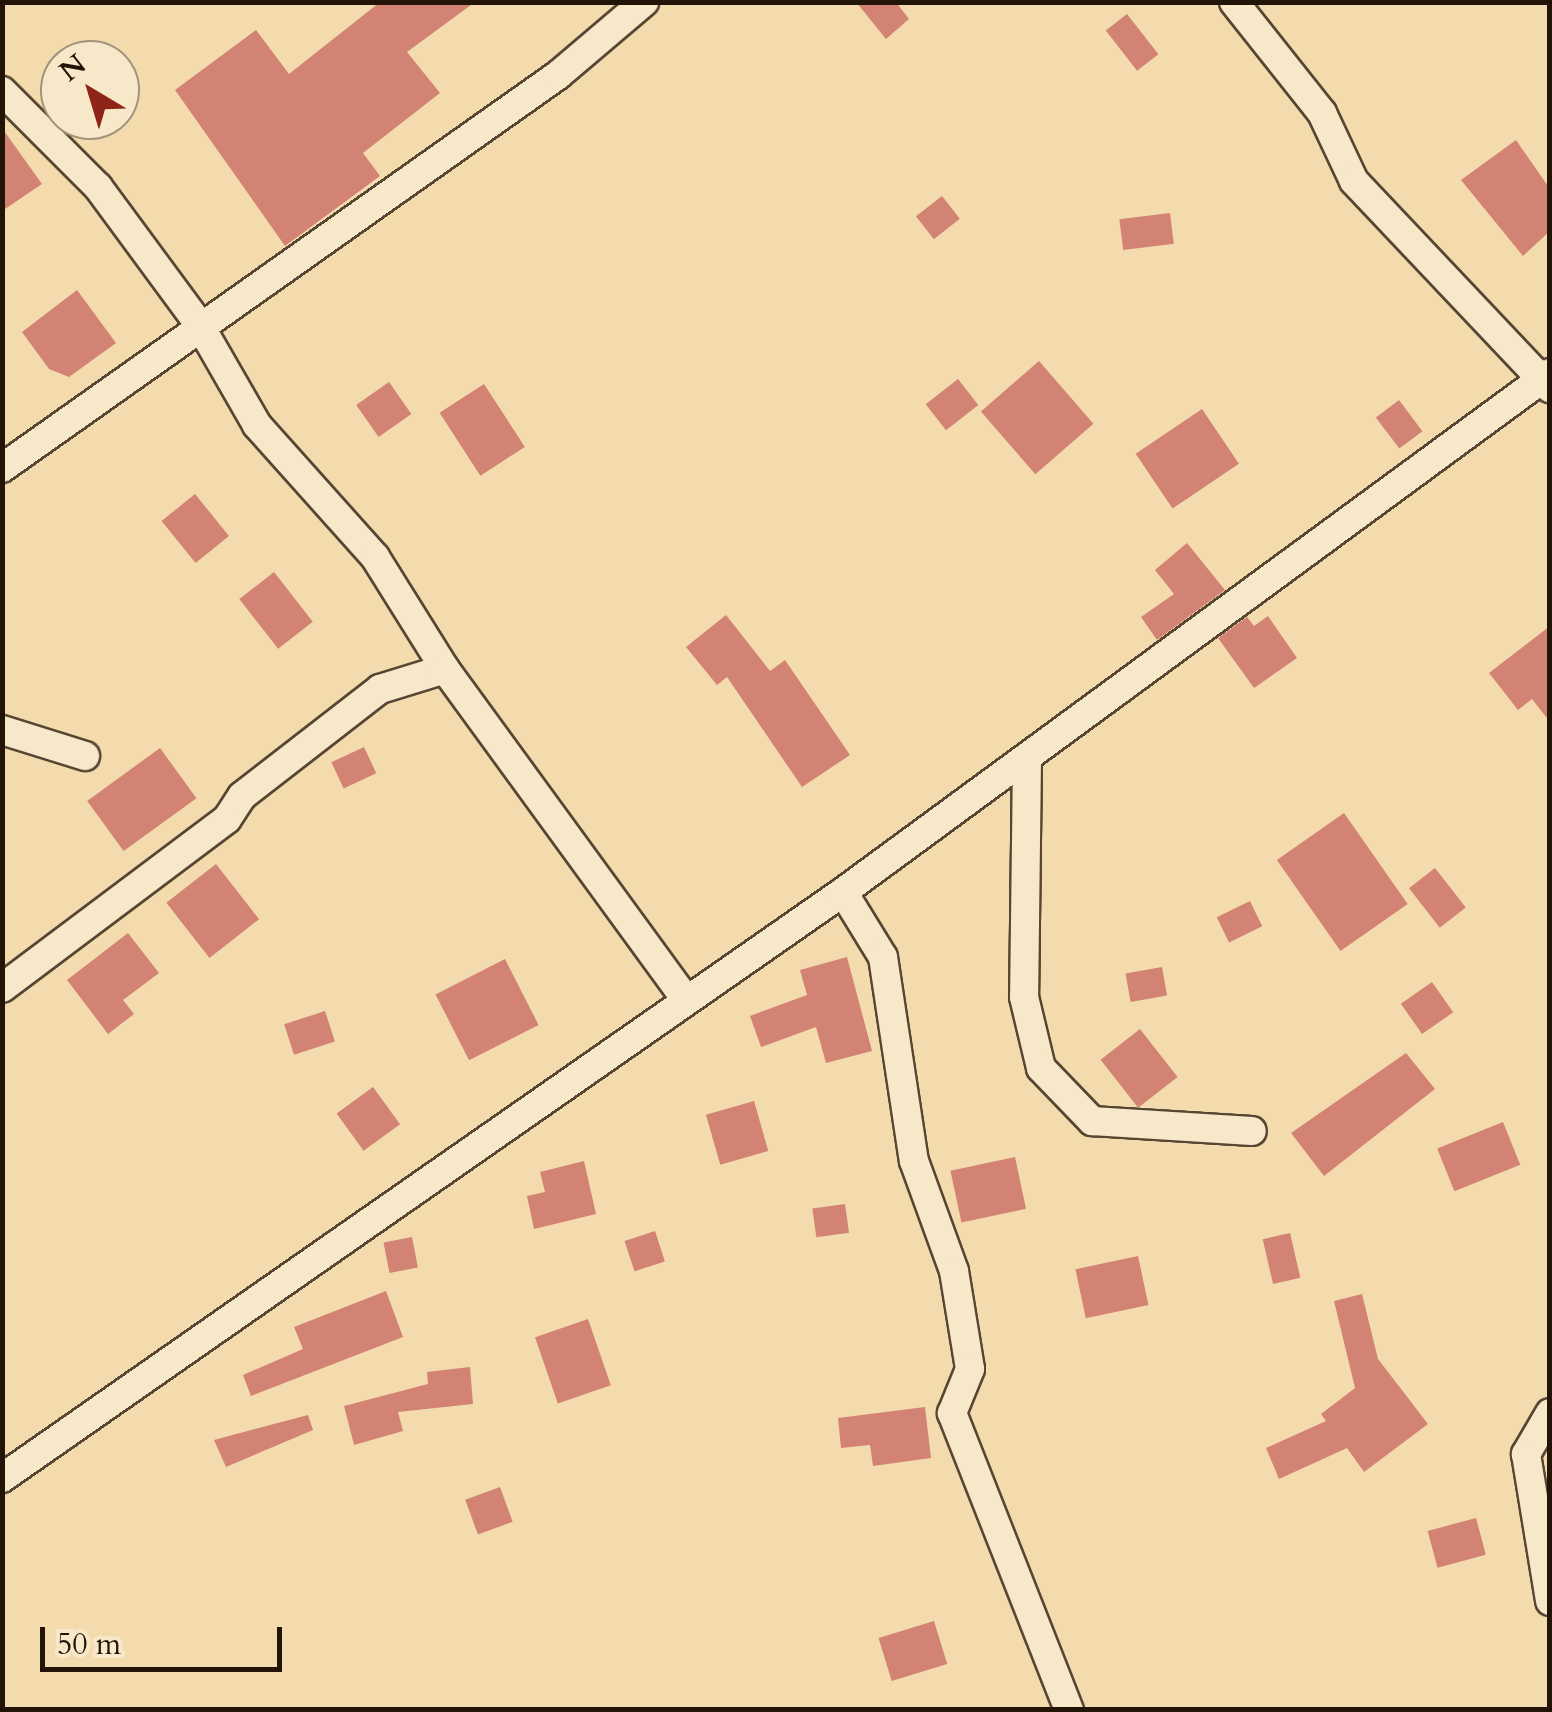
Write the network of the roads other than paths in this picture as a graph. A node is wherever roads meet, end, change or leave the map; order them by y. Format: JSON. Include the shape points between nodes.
{"nodes":[{"id":1,"x":644,"y":2,"type":"edge"},
{"id":2,"x":1234,"y":2,"type":"edge"},
{"id":3,"x":2,"y":90,"type":"edge"},
{"id":4,"x":199,"y":324,"type":"junction"},
{"id":5,"x":1546,"y":381,"type":"edge"},
{"id":6,"x":2,"y":468,"type":"edge"},
{"id":7,"x":445,"y":669,"type":"junction"},
{"id":8,"x":2,"y":730,"type":"edge"},
{"id":9,"x":86,"y":756,"type":"dead end"},
{"id":10,"x":1027,"y":760,"type":"junction"},
{"id":11,"x":843,"y":892,"type":"junction"},
{"id":12,"x":2,"y":988,"type":"edge"},
{"id":13,"x":685,"y":998,"type":"junction"},
{"id":14,"x":1252,"y":1131,"type":"dead end"},
{"id":15,"x":1550,"y":1413,"type":"edge"},
{"id":16,"x":2,"y":1478,"type":"edge"},
{"id":17,"x":1550,"y":1602,"type":"edge"},
{"id":18,"x":1069,"y":1710,"type":"edge"}],
"edges":[{"from":1,"to":4,"type":"street","via":[[558,75]]},
{"from":2,"to":5,"type":"street","via":[[1322,113],[1354,181]]},
{"from":3,"to":4,"type":"street","via":[[98,186]]},
{"from":4,"to":6,"type":"street"},
{"from":4,"to":7,"type":"street","via":[[257,426],[375,557]]},
{"from":5,"to":10,"type":"street"},
{"from":7,"to":12,"type":"street","via":[[380,689],[242,796],[227,819]]},
{"from":7,"to":13,"type":"street"},
{"from":8,"to":9,"type":"street"},
{"from":10,"to":11,"type":"street"},
{"from":10,"to":14,"type":"street","via":[[1024,997],[1041,1068],[1092,1121]]},
{"from":11,"to":13,"type":"street"},
{"from":11,"to":18,"type":"street","via":[[883,957],[914,1161],[954,1271],[970,1369],[952,1413]]},
{"from":13,"to":16,"type":"street"},
{"from":15,"to":17,"type":"street","via":[[1526,1454]]}]}
